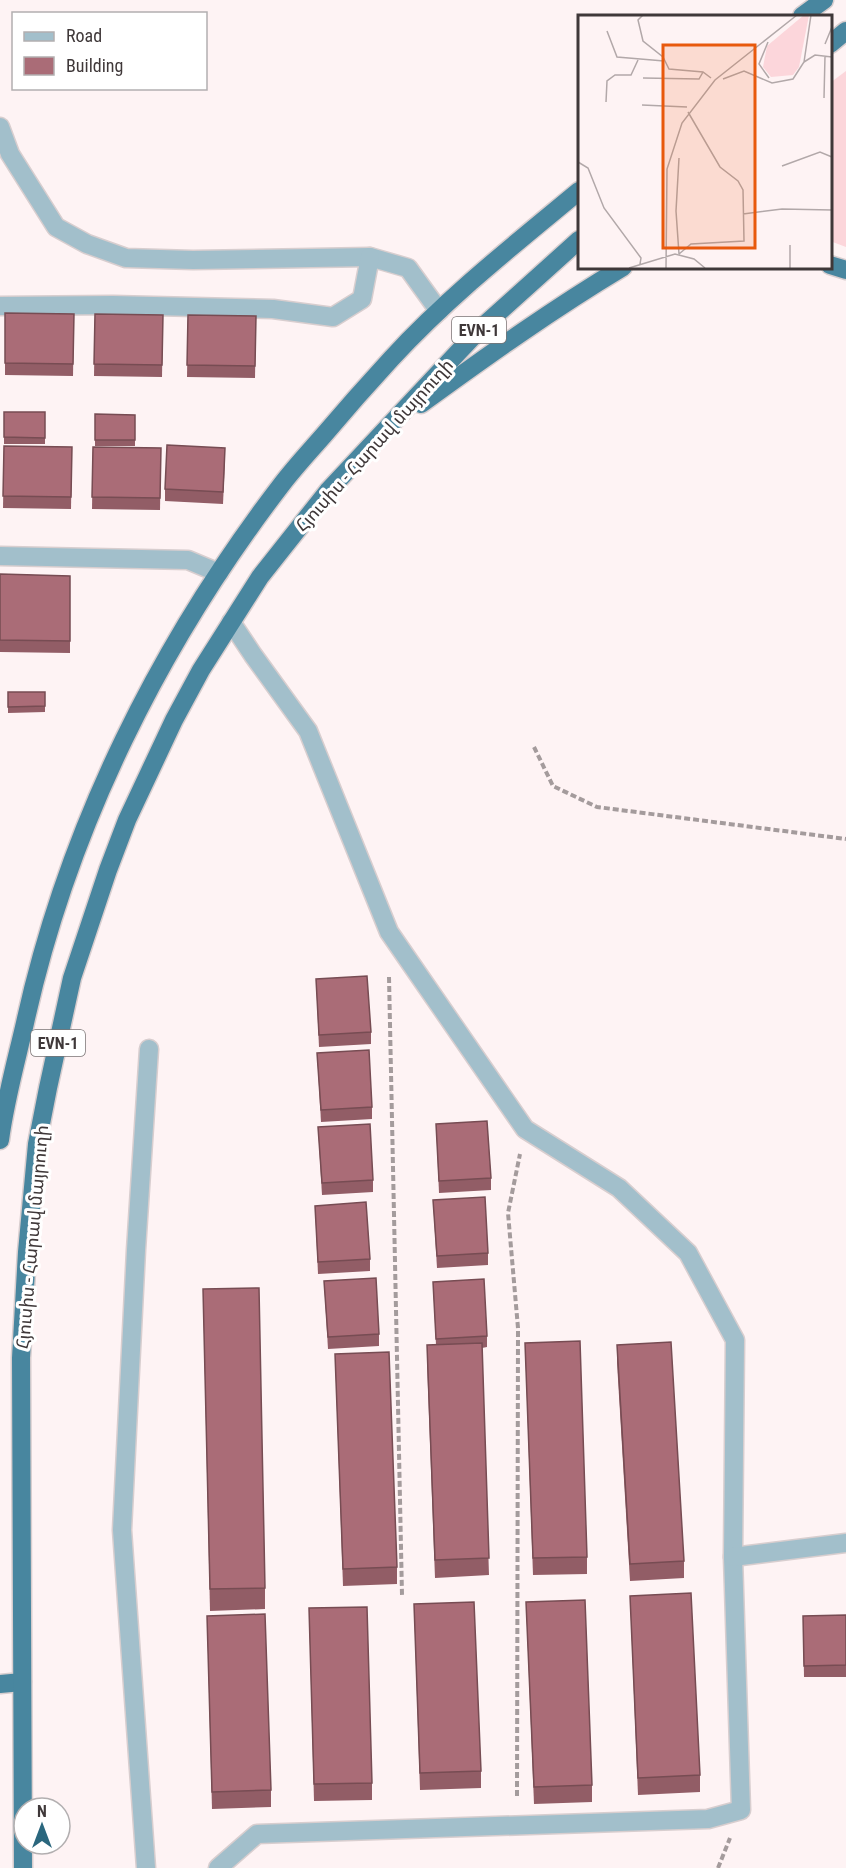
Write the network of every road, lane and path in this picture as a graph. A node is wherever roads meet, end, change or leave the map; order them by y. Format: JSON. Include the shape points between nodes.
{"nodes":[{"id":1,"x":824,"y":0,"type":"edge"},
{"id":2,"x":803,"y":15,"type":"edge"},
{"id":3,"x":846,"y":31,"type":"edge"},
{"id":4,"x":831,"y":43,"type":"edge"},
{"id":5,"x":0,"y":127,"type":"edge"},
{"id":6,"x":5,"y":154,"type":"edge"},
{"id":7,"x":578,"y":192,"type":"edge"},
{"id":8,"x":578,"y":241,"type":"edge"},
{"id":9,"x":369,"y":257,"type":"junction"},
{"id":10,"x":831,"y":265,"type":"edge"},
{"id":11,"x":621,"y":268,"type":"edge"},
{"id":12,"x":846,"y":270,"type":"edge"},
{"id":13,"x":0,"y":306,"type":"edge"},
{"id":14,"x":439,"y":311,"type":"junction"},
{"id":15,"x":388,"y":428,"type":"junction"},
{"id":16,"x":0,"y":556,"type":"edge"},
{"id":17,"x":219,"y":573,"type":"junction"},
{"id":18,"x":231,"y":622,"type":"junction"},
{"id":19,"x":534,"y":747,"type":"dead end"},
{"id":20,"x":846,"y":839,"type":"edge"},
{"id":21,"x":388,"y":932,"type":"junction"},
{"id":22,"x":149,"y":1049,"type":"dead end"},
{"id":23,"x":525,"y":1129,"type":"junction"},
{"id":24,"x":0,"y":1140,"type":"edge"},
{"id":25,"x":846,"y":1543,"type":"edge"},
{"id":26,"x":733,"y":1557,"type":"junction"},
{"id":27,"x":402,"y":1595,"type":"dead end"},
{"id":28,"x":22,"y":1682,"type":"junction"},
{"id":29,"x":0,"y":1684,"type":"edge"},
{"id":30,"x":517,"y":1796,"type":"dead end"},
{"id":31,"x":23,"y":1868,"type":"edge"},
{"id":32,"x":146,"y":1868,"type":"edge"},
{"id":33,"x":218,"y":1868,"type":"edge"}],
"edges":[{"from":1,"to":2,"type":"highway"},
{"from":3,"to":4,"type":"highway"},
{"from":5,"to":6,"type":"street"},
{"from":6,"to":9,"type":"street","via":[[56,226],[87,244],[126,258]]},
{"from":7,"to":14,"type":"highway","number":"EVN-1"},
{"from":8,"to":15,"type":"highway","name":"Հյուսիս - Հարավ մայրուղի","number":"EVN-1","via":[[480,329]]},
{"from":9,"to":13,"type":"street","via":[[362,298],[333,317],[273,309]]},
{"from":9,"to":14,"type":"street","via":[[408,268]]},
{"from":10,"to":12,"type":"highway"},
{"from":11,"to":15,"type":"highway","via":[[515,336]]},
{"from":14,"to":17,"type":"highway","number":"EVN-1","via":[[392,358],[282,483]]},
{"from":15,"to":18,"type":"highway","name":"Հյուսիս - Հարավ մայրուղի","number":"EVN-1","via":[[328,491],[260,577]]},
{"from":16,"to":17,"type":"street","via":[[188,560]]},
{"from":17,"to":24,"type":"highway","number":"EVN-1","via":[[162,665],[112,763],[74,856],[35,973]]},
{"from":18,"to":21,"type":"street","via":[[308,731]]},
{"from":18,"to":28,"type":"highway","name":"Հյուսիս - Հարավ մայրուղի","number":"EVN-1","via":[[174,720],[127,820],[72,978],[48,1088],[27,1252],[21,1358]]},
{"from":19,"to":20,"type":"path","via":[[553,786],[597,807]]},
{"from":21,"to":23,"type":"street"},
{"from":21,"to":27,"type":"path"},
{"from":22,"to":32,"type":"street","via":[[122,1530]]},
{"from":23,"to":26,"type":"street","via":[[619,1188],[688,1253],[735,1340]]},
{"from":23,"to":30,"type":"path","via":[[508,1213],[518,1328]]},
{"from":25,"to":26,"type":"street"},
{"from":26,"to":33,"type":"street","via":[[741,1810],[708,1819],[257,1834]]},
{"from":28,"to":29,"type":"highway"},
{"from":28,"to":31,"type":"highway","name":"Հյուսիս - Հարավ մայրուղի","number":"EVN-1"}]}
